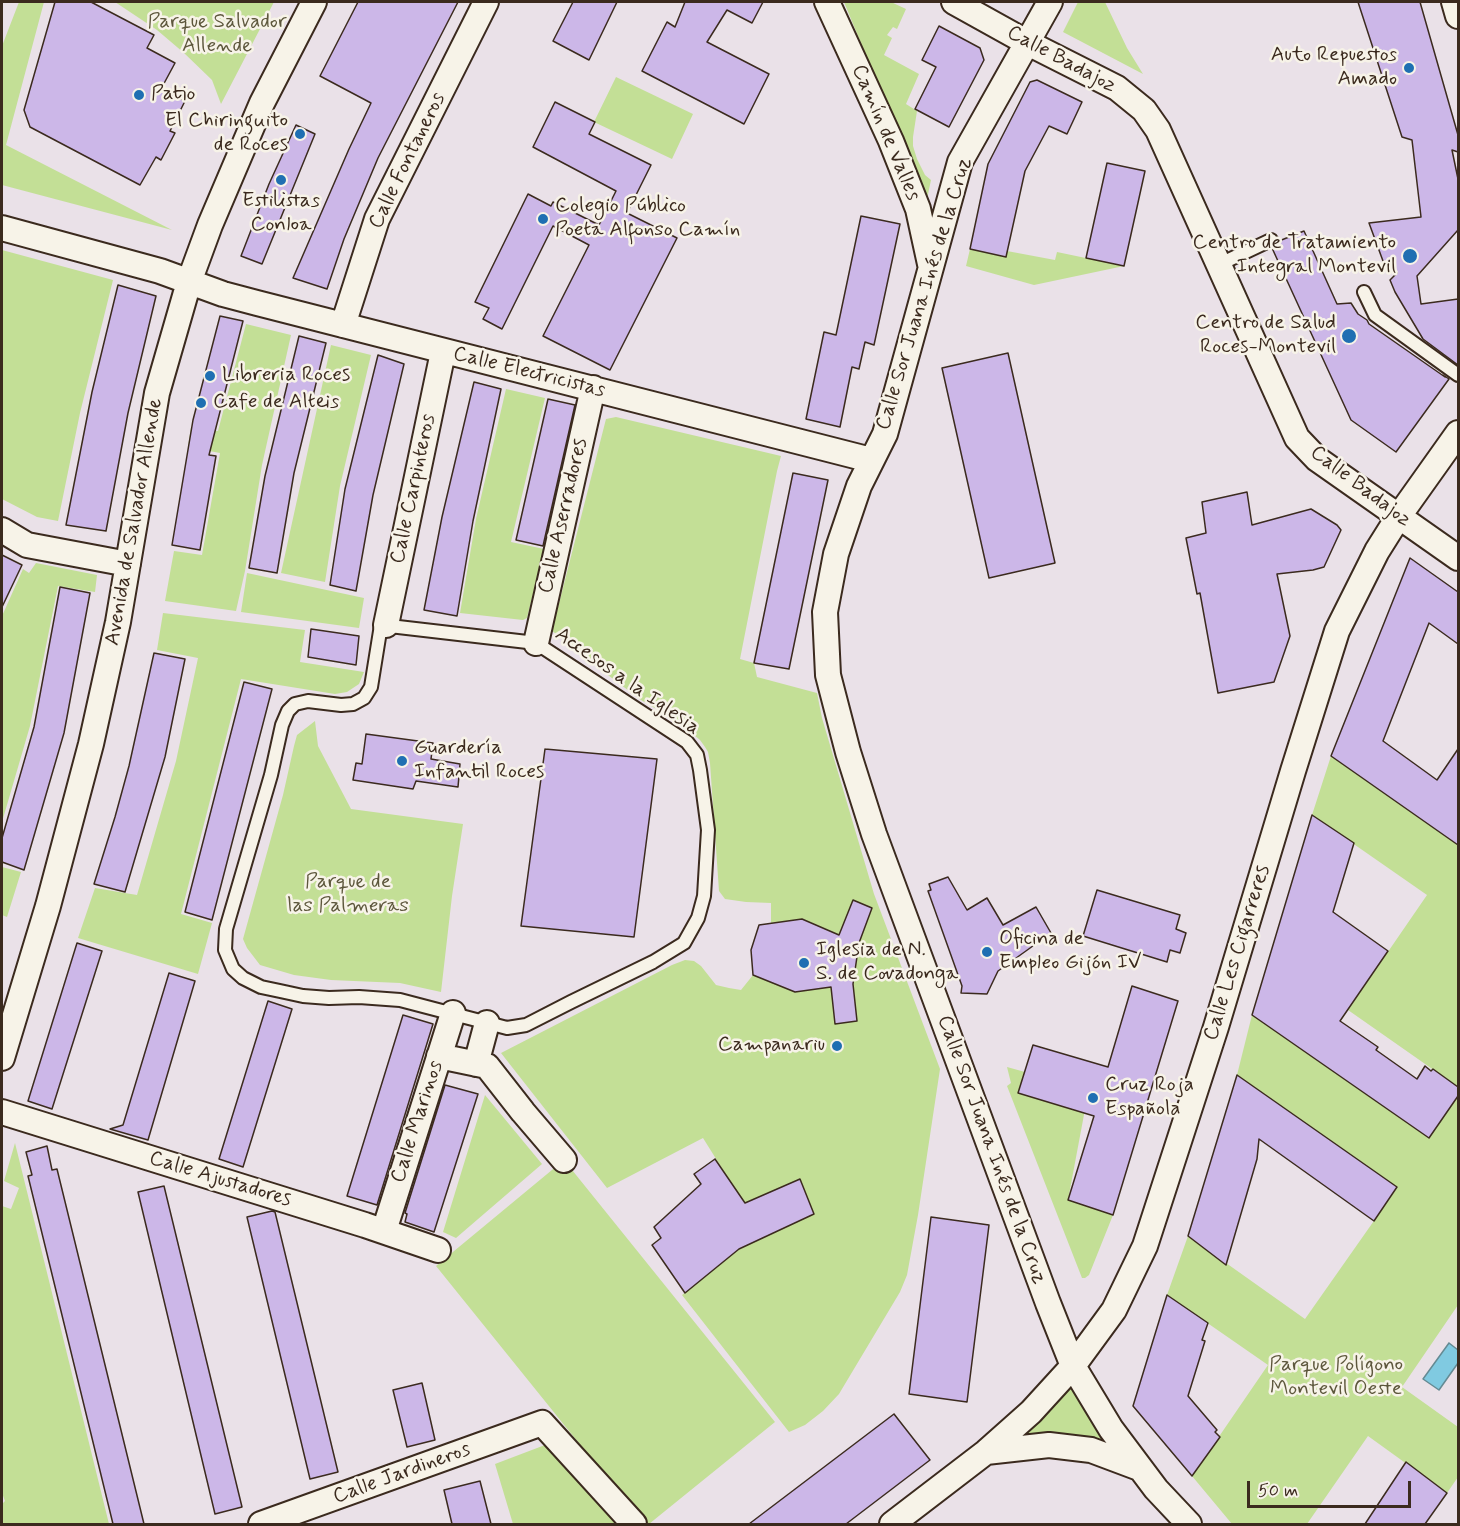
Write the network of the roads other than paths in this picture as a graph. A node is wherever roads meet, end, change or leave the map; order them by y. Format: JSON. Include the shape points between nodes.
{"nodes":[{"id":1,"x":314,"y":2,"type":"edge"},
{"id":2,"x":486,"y":2,"type":"edge"},
{"id":3,"x":827,"y":2,"type":"edge"},
{"id":4,"x":954,"y":2,"type":"edge"},
{"id":5,"x":1050,"y":2,"type":"edge"},
{"id":6,"x":1454,"y":2,"type":"edge"},
{"id":7,"x":1458,"y":16,"type":"edge"},
{"id":8,"x":1026,"y":42,"type":"junction"},
{"id":9,"x":2,"y":228,"type":"edge"},
{"id":10,"x":1271,"y":240,"type":"dead end"},
{"id":11,"x":1218,"y":265,"type":"junction"},
{"id":12,"x":931,"y":268,"type":"junction"},
{"id":13,"x":189,"y":282,"type":"junction"},
{"id":14,"x":1364,"y":292,"type":"dead end"},
{"id":15,"x":343,"y":325,"type":"junction"},
{"id":16,"x":443,"y":352,"type":"junction"},
{"id":17,"x":1458,"y":375,"type":"edge"},
{"id":18,"x":592,"y":388,"type":"junction"},
{"id":19,"x":1458,"y":433,"type":"edge"},
{"id":20,"x":871,"y":460,"type":"junction"},
{"id":21,"x":1399,"y":516,"type":"junction"},
{"id":22,"x":2,"y":530,"type":"edge"},
{"id":23,"x":1458,"y":558,"type":"edge"},
{"id":24,"x":128,"y":564,"type":"junction"},
{"id":25,"x":386,"y":625,"type":"junction"},
{"id":26,"x":536,"y":643,"type":"junction"},
{"id":27,"x":453,"y":1013,"type":"junction"},
{"id":28,"x":487,"y":1023,"type":"junction"},
{"id":29,"x":439,"y":1056,"type":"junction"},
{"id":30,"x":2,"y":1058,"type":"edge"},
{"id":31,"x":476,"y":1064,"type":"junction"},
{"id":32,"x":2,"y":1112,"type":"edge"},
{"id":33,"x":564,"y":1160,"type":"dead end"},
{"id":34,"x":384,"y":1231,"type":"junction"},
{"id":35,"x":438,"y":1250,"type":"dead end"},
{"id":36,"x":1073,"y":1366,"type":"junction"},
{"id":37,"x":986,"y":1452,"type":"junction"},
{"id":38,"x":1139,"y":1468,"type":"junction"},
{"id":39,"x":261,"y":1524,"type":"edge"},
{"id":40,"x":634,"y":1524,"type":"edge"},
{"id":41,"x":892,"y":1524,"type":"edge"},
{"id":42,"x":1189,"y":1524,"type":"edge"}],
"edges":[{"from":1,"to":13,"type":"street","name":"Avenida de Salvador Allende","via":[[262,103]]},
{"from":2,"to":15,"type":"street","name":"Calle Fontaneros","via":[[377,219]]},
{"from":3,"to":12,"type":"street","name":"Camín de Valles","via":[[918,209]]},
{"from":4,"to":8,"type":"street","name":"Calle Badajoz"},
{"from":5,"to":8,"type":"street","name":"Calle Sor Juana Inés de la Cruz"},
{"from":6,"to":7,"type":"street"},
{"from":8,"to":11,"type":"street","name":"Calle Badajoz","via":[[1117,88],[1144,110],[1158,130]]},
{"from":8,"to":12,"type":"street","name":"Calle Sor Juana Inés de la Cruz","via":[[960,162]]},
{"from":9,"to":13,"type":"street","name":"Calle Electricistas"},
{"from":10,"to":11,"type":"lane"},
{"from":11,"to":21,"type":"street","name":"Calle Badajoz","via":[[1297,438],[1317,459]]},
{"from":12,"to":20,"type":"street","name":"Calle Sor Juana Inés de la Cruz","via":[[885,434]]},
{"from":13,"to":15,"type":"street","name":"Calle Electricistas"},
{"from":13,"to":24,"type":"street","name":"Avenida de Salvador Allende","via":[[157,393]]},
{"from":14,"to":17,"type":"lane","via":[[1375,315]]},
{"from":15,"to":16,"type":"street","name":"Calle Electricistas"},
{"from":16,"to":18,"type":"street","name":"Calle Electricistas"},
{"from":16,"to":25,"type":"street","name":"Calle Carpinteros"},
{"from":18,"to":20,"type":"street","name":"Calle Electricistas"},
{"from":18,"to":26,"type":"street","name":"Calle Aserradores"},
{"from":19,"to":21,"type":"street","name":"Calle Les Cigarreres"},
{"from":20,"to":36,"type":"street","name":"Calle Sor Juana Inés de la Cruz","via":[[836,554],[825,612],[828,675],[874,834]]},
{"from":21,"to":23,"type":"street","name":"Calle Badajoz"},
{"from":21,"to":36,"type":"street","name":"Calle Les Cigarreres","via":[[1337,631],[1145,1246],[1114,1310]]},
{"from":22,"to":24,"type":"street","via":[[27,545]]},
{"from":24,"to":30,"type":"street","name":"Avenida de Salvador Allende","via":[[91,744]]},
{"from":25,"to":26,"type":"lane"},
{"from":25,"to":27,"type":"lane","name":"Accesos a la Iglesia","via":[[381,625],[371,687],[364,698],[341,705],[308,700],[288,711],[226,929],[225,950],[233,969],[261,987],[303,996],[400,1000]]},
{"from":26,"to":28,"type":"lane","name":"Accesos a la Iglesia","via":[[687,742],[697,755],[708,830],[704,896],[699,918],[684,943],[653,962],[526,1025],[507,1028]]},
{"from":27,"to":28,"type":"lane","name":"Accesos a la Iglesia"},
{"from":27,"to":29,"type":"street","name":"Calle Marinos"},
{"from":28,"to":31,"type":"street"},
{"from":29,"to":31,"type":"street"},
{"from":29,"to":34,"type":"street","name":"Calle Marinos"},
{"from":31,"to":33,"type":"street","via":[[487,1066]]},
{"from":32,"to":34,"type":"street","name":"Calle Ajustadores"},
{"from":34,"to":35,"type":"street","name":"Calle Ajustadores"},
{"from":36,"to":37,"type":"street","name":"Calle Les Cigarreres","via":[[1031,1412]]},
{"from":36,"to":38,"type":"street","name":"Calle Sor Juana Inés de la Cruz"},
{"from":37,"to":38,"type":"street","via":[[1049,1444],[1090,1450]]},
{"from":37,"to":41,"type":"street","name":"Calle Les Cigarreres"},
{"from":38,"to":42,"type":"street","name":"Calle Sor Juana Inés de la Cruz"},
{"from":39,"to":40,"type":"street","name":"Calle Jardineros","via":[[542,1423]]}]}
